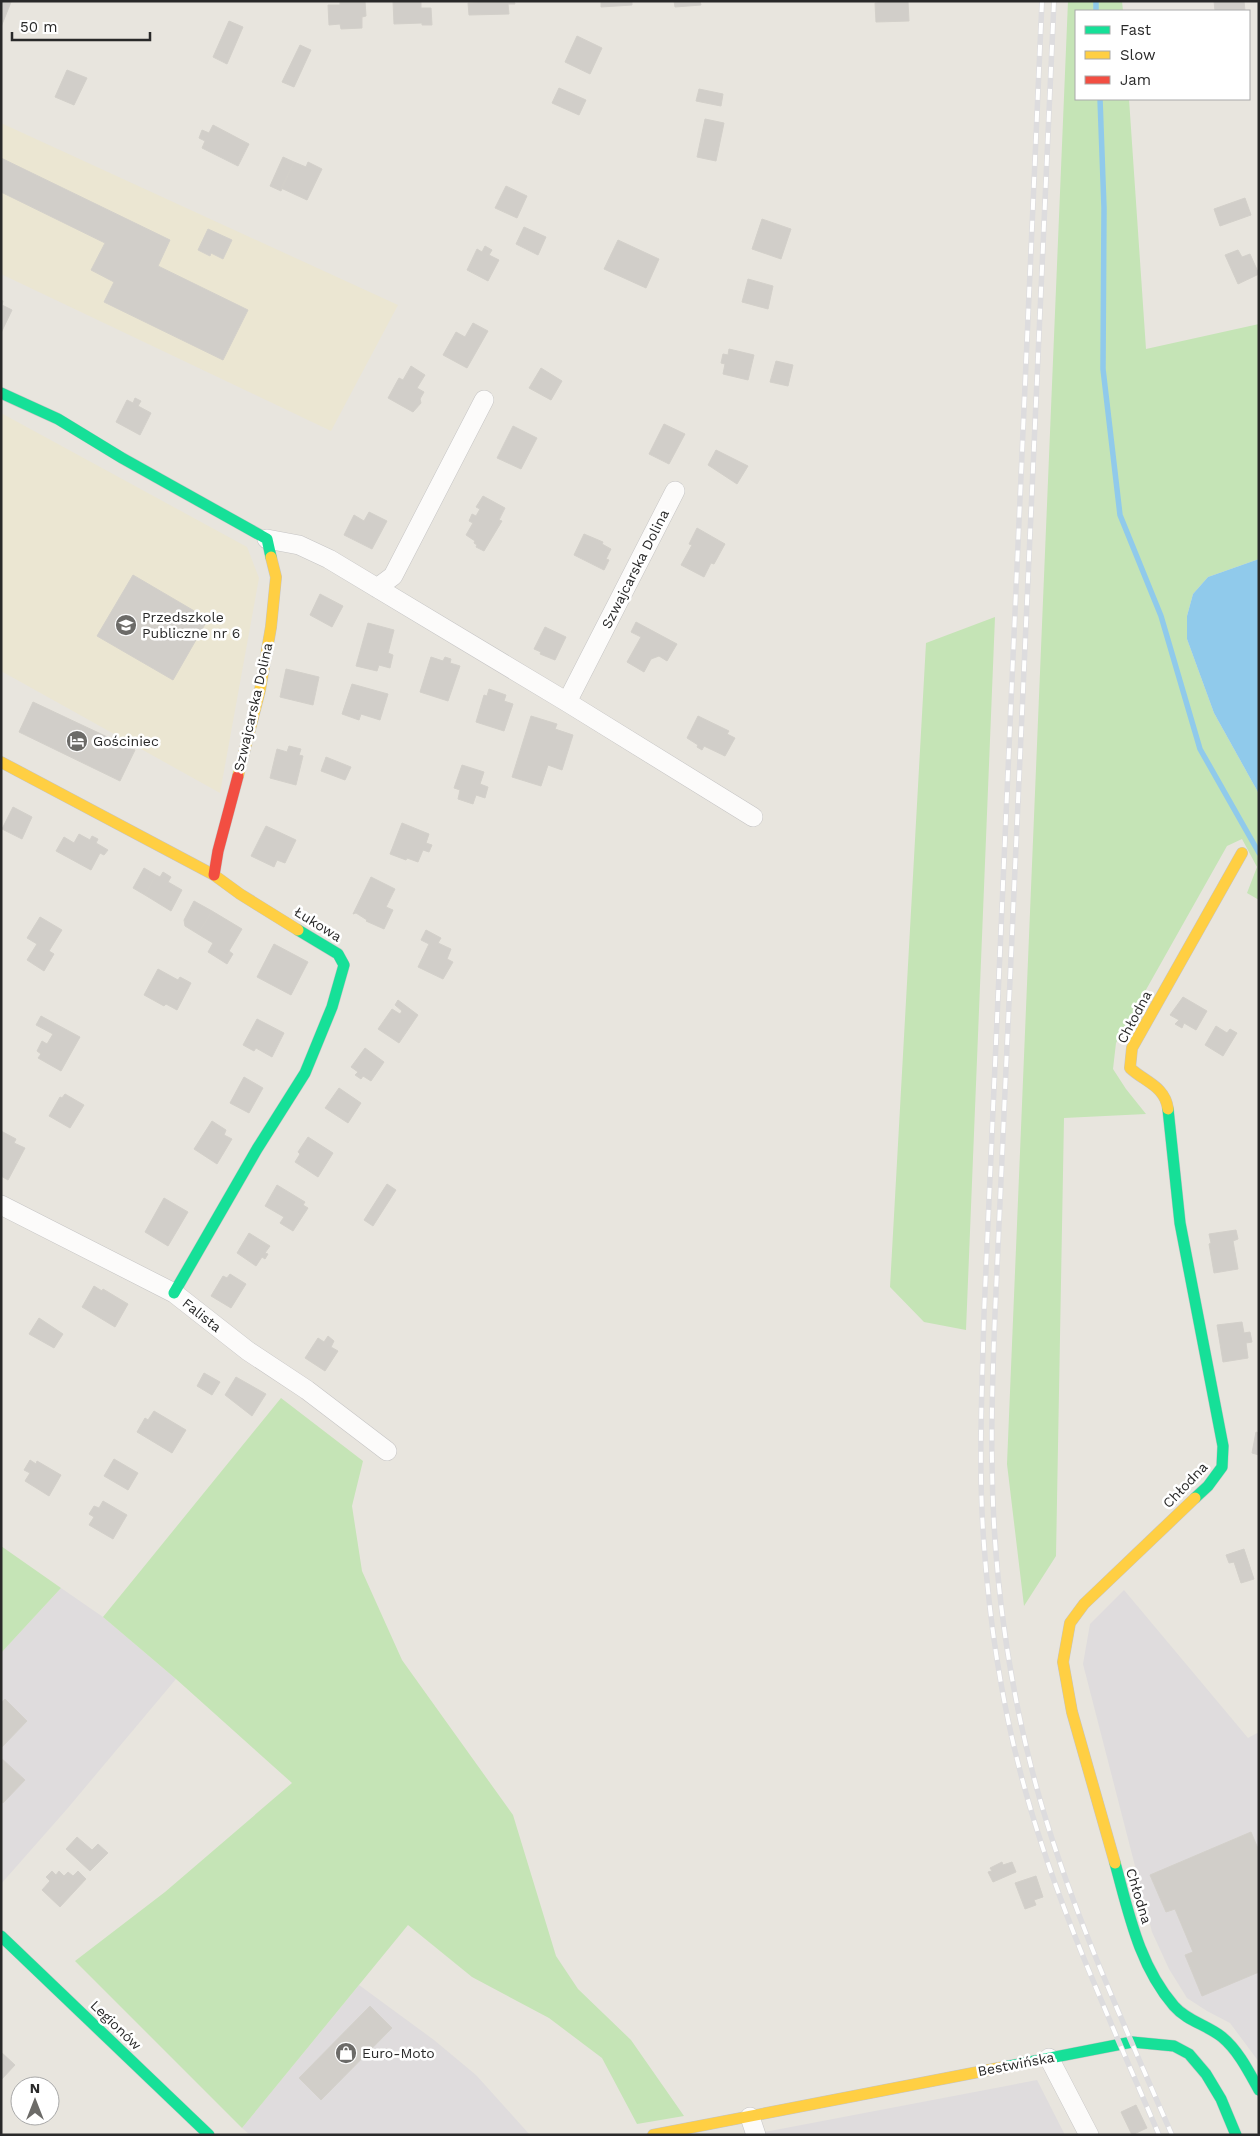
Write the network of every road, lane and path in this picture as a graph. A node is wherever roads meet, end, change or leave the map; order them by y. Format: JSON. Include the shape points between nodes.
{"nodes":[{"id":1,"x":1,"y":393,"type":"edge"},
{"id":2,"x":484,"y":400,"type":"dead end"},
{"id":3,"x":675,"y":491,"type":"dead end"},
{"id":4,"x":267,"y":539,"type":"junction"},
{"id":5,"x":377,"y":588,"type":"junction"},
{"id":6,"x":567,"y":702,"type":"junction"},
{"id":7,"x":1,"y":762,"type":"edge"},
{"id":8,"x":754,"y":817,"type":"dead end"},
{"id":9,"x":1242,"y":853,"type":"dead end"},
{"id":10,"x":214,"y":875,"type":"junction"},
{"id":11,"x":1,"y":1205,"type":"edge"},
{"id":12,"x":174,"y":1292,"type":"junction"},
{"id":13,"x":387,"y":1451,"type":"dead end"},
{"id":14,"x":1,"y":1936,"type":"edge"},
{"id":15,"x":1049,"y":2058,"type":"junction"},
{"id":16,"x":1259,"y":2090,"type":"edge"},
{"id":17,"x":750,"y":2116,"type":"junction"},
{"id":18,"x":209,"y":2135,"type":"edge"},
{"id":19,"x":653,"y":2135,"type":"edge"},
{"id":20,"x":756,"y":2135,"type":"edge"},
{"id":21,"x":1089,"y":2135,"type":"edge"},
{"id":22,"x":1236,"y":2135,"type":"edge"}],
"edges":[{"from":1,"to":4,"type":"street","via":[[58,419]]},
{"from":2,"to":5,"type":"street","via":[[393,576]]},
{"from":3,"to":6,"type":"street","name":"Szwajcarska Dolina"},
{"from":4,"to":5,"type":"street","via":[[299,546]]},
{"from":4,"to":10,"type":"street","name":"Szwajcarska Dolina","via":[[276,577],[271,627],[260,690]]},
{"from":5,"to":6,"type":"street"},
{"from":6,"to":8,"type":"street"},
{"from":7,"to":10,"type":"street","name":"Łukowa"},
{"from":9,"to":16,"type":"street","name":"Chłodna","via":[[1132,1048],[1130,1059],[1130,1068],[1164,1091],[1167,1102],[1180,1224],[1217,1407],[1223,1446],[1222,1467],[1208,1486],[1084,1604],[1070,1623],[1063,1662],[1072,1712],[1119,1883],[1151,1974],[1175,2008],[1222,2037],[1242,2061]]},
{"from":10,"to":12,"type":"street","name":"Łukowa","via":[[338,954],[344,965],[332,1007],[305,1073]]},
{"from":11,"to":12,"type":"street","name":"Falista"},
{"from":12,"to":13,"type":"street","name":"Falista","via":[[248,1351],[307,1390]]},
{"from":14,"to":18,"type":"street","name":"Legionów"},
{"from":15,"to":17,"type":"street","name":"Bestwińska"},
{"from":15,"to":21,"type":"street"},
{"from":15,"to":22,"type":"street","name":"Bestwińska","via":[[1132,2042],[1179,2048],[1204,2070]]},
{"from":17,"to":19,"type":"street","name":"Bestwińska"},
{"from":17,"to":20,"type":"street"}]}
